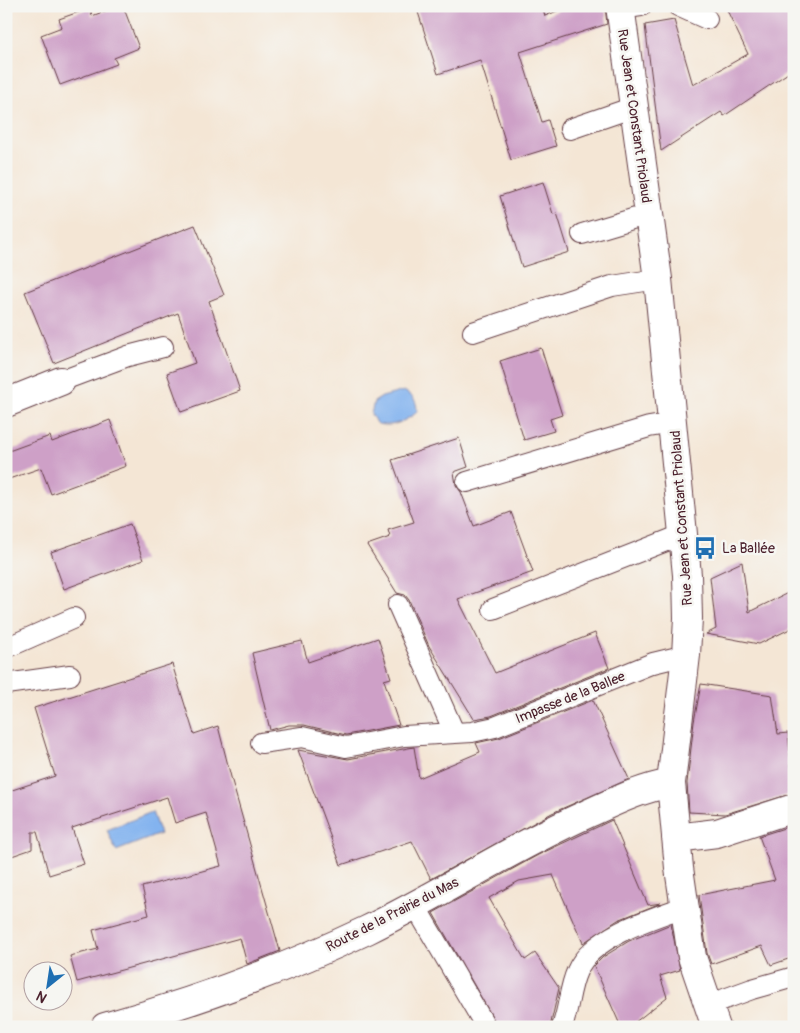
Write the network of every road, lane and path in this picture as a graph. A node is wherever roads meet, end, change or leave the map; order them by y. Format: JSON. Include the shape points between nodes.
{"nodes":[{"id":1,"x":678,"y":6,"type":"edge"},
{"id":2,"x":627,"y":7,"type":"edge"},
{"id":3,"x":707,"y":19,"type":"dead end"},
{"id":4,"x":634,"y":106,"type":"junction"},
{"id":5,"x":570,"y":129,"type":"dead end"},
{"id":6,"x":649,"y":214,"type":"junction"},
{"id":7,"x":582,"y":234,"type":"dead end"},
{"id":8,"x":658,"y":279,"type":"junction"},
{"id":9,"x":473,"y":332,"type":"dead end"},
{"id":10,"x":163,"y":347,"type":"dead end"},
{"id":11,"x":61,"y":381,"type":"joint"},
{"id":12,"x":6,"y":402,"type":"edge"},
{"id":13,"x":674,"y":423,"type":"junction"},
{"id":14,"x":467,"y":482,"type":"dead end"},
{"id":15,"x":684,"y":534,"type":"junction"},
{"id":16,"x":398,"y":604,"type":"dead end"},
{"id":17,"x":493,"y":610,"type":"dead end"},
{"id":18,"x":74,"y":618,"type":"dead end"},
{"id":19,"x":6,"y":648,"type":"edge"},
{"id":20,"x":686,"y":655,"type":"junction"},
{"id":21,"x":70,"y":676,"type":"dead end"},
{"id":22,"x":6,"y":684,"type":"edge"},
{"id":23,"x":454,"y":732,"type":"junction"},
{"id":24,"x":261,"y":744,"type":"dead end"},
{"id":25,"x":672,"y":783,"type":"junction"},
{"id":26,"x":794,"y":808,"type":"edge"},
{"id":27,"x":676,"y":838,"type":"junction"},
{"id":28,"x":414,"y":904,"type":"junction"},
{"id":29,"x":684,"y":906,"type":"junction"},
{"id":30,"x":794,"y":977,"type":"edge"},
{"id":31,"x":712,"y":1016,"type":"edge"},
{"id":32,"x":105,"y":1027,"type":"edge"},
{"id":33,"x":486,"y":1027,"type":"edge"},
{"id":34,"x":562,"y":1027,"type":"edge"}],
"edges":[{"from":1,"to":3,"type":"lane"},
{"from":2,"to":4,"type":"street","name":"Rue Jean et Constant Priolaud"},
{"from":4,"to":5,"type":"lane"},
{"from":4,"to":6,"type":"street","name":"Rue Jean et Constant Priolaud"},
{"from":6,"to":7,"type":"lane"},
{"from":6,"to":8,"type":"street","name":"Rue Jean et Constant Priolaud"},
{"from":8,"to":9,"type":"lane","via":[[612,286]]},
{"from":8,"to":13,"type":"street","name":"Rue Jean et Constant Priolaud"},
{"from":10,"to":11,"type":"lane","via":[[128,356]]},
{"from":11,"to":12,"type":"street"},
{"from":13,"to":14,"type":"lane","via":[[649,426]]},
{"from":13,"to":15,"type":"street","name":"Rue Jean et Constant Priolaud"},
{"from":15,"to":17,"type":"lane"},
{"from":15,"to":20,"type":"street","name":"Rue Jean et Constant Priolaud","via":[[688,601]]},
{"from":16,"to":23,"type":"lane"},
{"from":18,"to":19,"type":"lane"},
{"from":20,"to":23,"type":"lane","name":"Impasse de la Ballee","via":[[653,663],[495,727]]},
{"from":20,"to":25,"type":"street","name":"Rue Jean et Constant Priolaud"},
{"from":21,"to":22,"type":"lane"},
{"from":23,"to":24,"type":"lane","name":"Impasse de la Ballee","via":[[404,736],[346,747],[302,737]]},
{"from":25,"to":27,"type":"street","name":"Rue Jean et Constant Priolaud"},
{"from":25,"to":28,"type":"street","name":"Route de la Prairie du Mas","via":[[646,788],[545,833]]},
{"from":26,"to":27,"type":"street","via":[[717,833]]},
{"from":27,"to":29,"type":"street","name":"Rue Jean et Constant Priolaud"},
{"from":28,"to":32,"type":"street","name":"Route de la Prairie du Mas","via":[[367,930],[284,966],[185,1004]]},
{"from":28,"to":33,"type":"lane"},
{"from":29,"to":31,"type":"street","name":"Rue Jean et Constant Priolaud","via":[[692,957]]},
{"from":29,"to":34,"type":"lane","via":[[633,925],[598,945],[577,970]]},
{"from":30,"to":31,"type":"lane","via":[[752,989]]}]}
